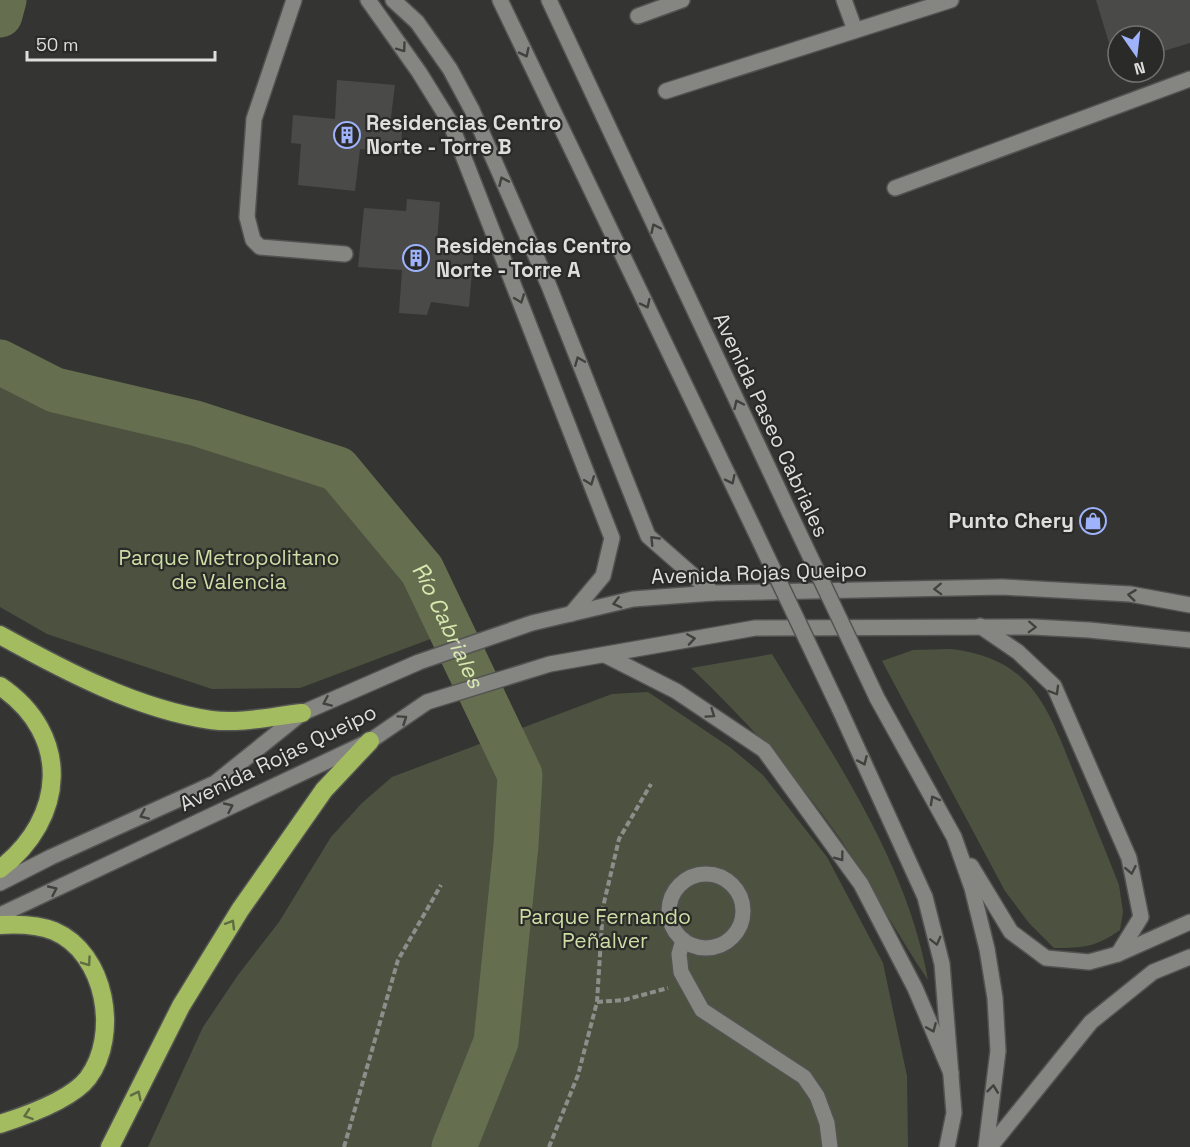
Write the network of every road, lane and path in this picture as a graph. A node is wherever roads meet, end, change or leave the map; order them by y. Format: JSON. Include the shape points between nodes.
{"nodes":[{"id":1,"x":294,"y":0,"type":"edge"},
{"id":2,"x":368,"y":0,"type":"edge"},
{"id":3,"x":393,"y":0,"type":"edge"},
{"id":4,"x":500,"y":0,"type":"edge"},
{"id":5,"x":549,"y":0,"type":"edge"},
{"id":6,"x":682,"y":0,"type":"edge"},
{"id":7,"x":844,"y":0,"type":"edge"},
{"id":8,"x":951,"y":0,"type":"edge"},
{"id":9,"x":638,"y":16,"type":"dead end"},
{"id":10,"x":855,"y":30,"type":"junction"},
{"id":11,"x":1190,"y":79,"type":"edge"},
{"id":12,"x":666,"y":92,"type":"dead end"},
{"id":13,"x":895,"y":188,"type":"dead end"},
{"id":14,"x":345,"y":254,"type":"dead end"},
{"id":15,"x":713,"y":593,"type":"junction"},
{"id":16,"x":1190,"y":605,"type":"edge"},
{"id":17,"x":571,"y":614,"type":"junction"},
{"id":18,"x":980,"y":626,"type":"junction"},
{"id":19,"x":0,"y":635,"type":"edge"},
{"id":20,"x":1190,"y":640,"type":"edge"},
{"id":21,"x":605,"y":655,"type":"junction"},
{"id":22,"x":0,"y":686,"type":"edge"},
{"id":23,"x":302,"y":713,"type":"junction"},
{"id":24,"x":370,"y":741,"type":"junction"},
{"id":25,"x":651,"y":784,"type":"dead end"},
{"id":26,"x":954,"y":837,"type":"junction"},
{"id":27,"x":0,"y":869,"type":"edge"},
{"id":28,"x":0,"y":883,"type":"edge"},
{"id":29,"x":441,"y":885,"type":"dead end"},
{"id":30,"x":0,"y":915,"type":"edge"},
{"id":31,"x":1190,"y":922,"type":"edge"},
{"id":32,"x":0,"y":925,"type":"edge"},
{"id":33,"x":683,"y":940,"type":"junction"},
{"id":34,"x":1118,"y":954,"type":"junction"},
{"id":35,"x":1190,"y":957,"type":"edge"},
{"id":36,"x":686,"y":982,"type":"junction"},
{"id":37,"x":597,"y":1002,"type":"junction"},
{"id":38,"x":951,"y":1072,"type":"junction"},
{"id":39,"x":0,"y":1124,"type":"edge"},
{"id":40,"x":110,"y":1147,"type":"edge"},
{"id":41,"x":344,"y":1147,"type":"edge"},
{"id":42,"x":549,"y":1147,"type":"edge"},
{"id":43,"x":830,"y":1147,"type":"edge"},
{"id":44,"x":947,"y":1147,"type":"edge"},
{"id":45,"x":988,"y":1147,"type":"edge"}],
"edges":[{"from":1,"to":14,"type":"street","via":[[254,119],[247,217],[253,240],[260,247]]},
{"from":2,"to":17,"type":"street","one_way":true,"via":[[450,122],[612,538],[603,576]]},
{"from":15,"to":3,"type":"street","one_way":true,"via":[[648,536],[549,286],[472,110],[450,69],[417,22]]},
{"from":4,"to":38,"type":"street","one_way":true,"bridge":true,"via":[[839,708],[925,897],[942,964]]},
{"from":26,"to":5,"type":"street","name":"Avenida Paseo Cabriales","one_way":true,"bridge":true,"via":[[877,698]]},
{"from":6,"to":9,"type":"street"},
{"from":7,"to":10,"type":"street"},
{"from":8,"to":10,"type":"street"},
{"from":10,"to":12,"type":"street"},
{"from":11,"to":13,"type":"street"},
{"from":16,"to":15,"type":"street","name":"Avenida Rojas Queipo","one_way":true,"via":[[1130,594],[1002,587]]},
{"from":15,"to":17,"type":"street","name":"Avenida Rojas Queipo","one_way":true,"via":[[633,599]]},
{"from":17,"to":23,"type":"street","name":"Avenida Rojas Queipo","one_way":true,"via":[[532,623],[419,662]]},
{"from":18,"to":20,"type":"street","name":"Avenida Rojas Queipo","one_way":true,"via":[[1089,630]]},
{"from":21,"to":18,"type":"street","name":"Avenida Rojas Queipo","one_way":true,"via":[[755,628]]},
{"from":18,"to":34,"type":"street","one_way":true,"via":[[1018,652],[1054,686],[1129,858],[1141,917]]},
{"from":19,"to":23,"type":"highway","via":[[93,683],[156,706],[212,720]]},
{"from":24,"to":21,"type":"street","name":"Avenida Rojas Queipo","one_way":true,"via":[[427,702],[550,664]]},
{"from":21,"to":38,"type":"street","one_way":true,"via":[[676,691],[764,750],[861,884],[915,988]]},
{"from":22,"to":27,"type":"highway","via":[[39,728],[50,753],[54,780],[33,836]]},
{"from":23,"to":28,"type":"street","name":"Avenida Rojas Queipo","one_way":true,"via":[[215,783]]},
{"from":30,"to":24,"type":"street","name":"Avenida Rojas Queipo","one_way":true},
{"from":40,"to":24,"type":"highway","one_way":true,"via":[[182,1006],[240,910],[324,790]]},
{"from":25,"to":37,"type":"path","via":[[619,839],[603,907]]},
{"from":26,"to":34,"type":"street","via":[[1011,932],[1046,958],[1089,962]]},
{"from":45,"to":26,"type":"street","name":"Avenida Paseo Cabriales","one_way":true,"via":[[998,1052],[996,998],[972,888]]},
{"from":29,"to":41,"type":"path","via":[[398,960]]},
{"from":31,"to":34,"type":"street"},
{"from":32,"to":39,"type":"highway","one_way":true,"via":[[20,924],[55,932],[76,947],[94,972],[105,1002],[107,1023],[102,1048],[88,1079],[35,1113]]},
{"from":33,"to":33,"type":"street","via":[[711,947],[735,934],[742,921],[743,906],[729,882],[716,875],[702,874],[677,888],[670,901],[669,915]]},
{"from":33,"to":36,"type":"street","via":[[679,954]]},
{"from":35,"to":45,"type":"street","via":[[1153,972],[1091,1022]]},
{"from":36,"to":37,"type":"path","via":[[624,1000]]},
{"from":36,"to":43,"type":"street","via":[[702,1010],[804,1077],[824,1114]]},
{"from":37,"to":42,"type":"path","via":[[578,1075]]},
{"from":38,"to":44,"type":"street","via":[[954,1113]]}]}
